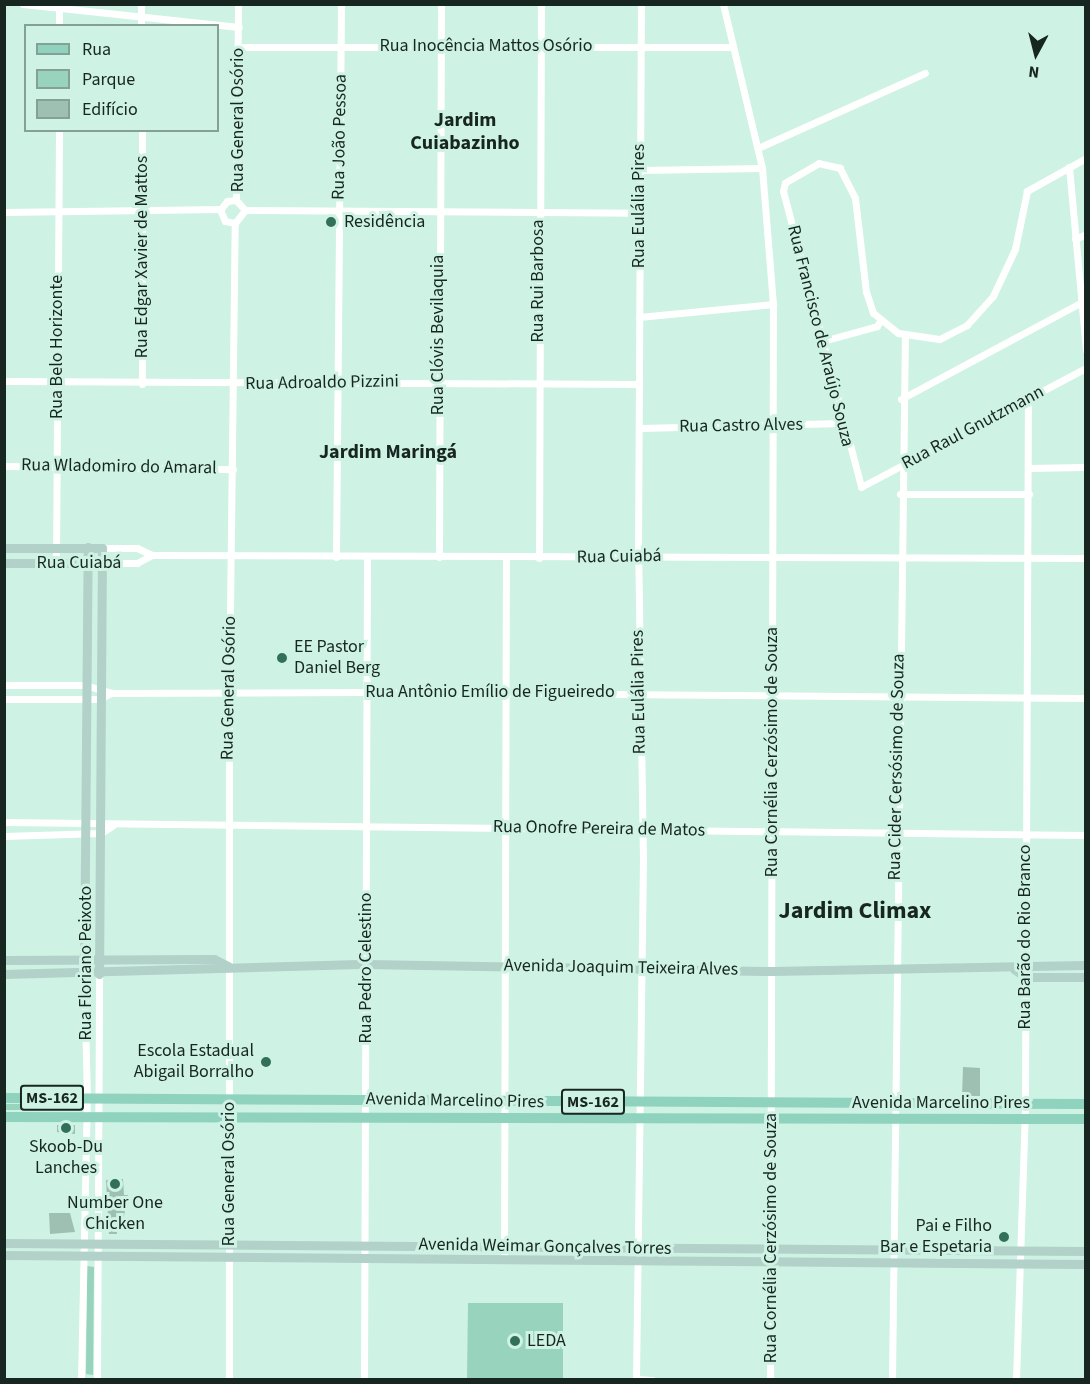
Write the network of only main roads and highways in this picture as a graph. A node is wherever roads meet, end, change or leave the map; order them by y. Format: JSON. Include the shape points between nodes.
{"nodes":[{"id":1,"x":88,"y":547,"type":"junction"},
{"id":2,"x":4,"y":548,"type":"edge"},
{"id":3,"x":102,"y":548,"type":"joint"},
{"id":4,"x":4,"y":563,"type":"edge"},
{"id":5,"x":88,"y":563,"type":"junction"},
{"id":6,"x":101,"y":563,"type":"junction"},
{"id":7,"x":4,"y":960,"type":"edge"},
{"id":8,"x":83,"y":960,"type":"junction"},
{"id":9,"x":100,"y":960,"type":"junction"},
{"id":10,"x":1039,"y":964,"type":"junction"},
{"id":11,"x":1086,"y":965,"type":"edge"},
{"id":12,"x":228,"y":966,"type":"junction"},
{"id":13,"x":1014,"y":969,"type":"junction"},
{"id":14,"x":4,"y":974,"type":"edge"},
{"id":15,"x":84,"y":974,"type":"junction"},
{"id":16,"x":99,"y":974,"type":"junction"},
{"id":17,"x":1039,"y":977,"type":"junction"},
{"id":18,"x":1086,"y":977,"type":"edge"},
{"id":19,"x":4,"y":1098,"type":"edge"},
{"id":20,"x":1086,"y":1104,"type":"edge"},
{"id":21,"x":4,"y":1117,"type":"edge"},
{"id":22,"x":1086,"y":1119,"type":"edge"},
{"id":23,"x":4,"y":1243,"type":"edge"},
{"id":24,"x":1086,"y":1251,"type":"edge"},
{"id":25,"x":4,"y":1255,"type":"edge"},
{"id":26,"x":1086,"y":1264,"type":"edge"}],
"edges":[{"from":1,"to":2,"type":"main road","name":"Rua Cuiabá"},
{"from":1,"to":3,"type":"main road","name":"Rua Cuiabá"},
{"from":1,"to":5,"type":"main road","name":"Rua Floriano Peixoto"},
{"from":3,"to":6,"type":"main road","name":"Rua Floriano Peixoto"},
{"from":4,"to":5,"type":"main road","name":"Rua Cuiabá"},
{"from":5,"to":6,"type":"main road","name":"Rua Cuiabá"},
{"from":5,"to":8,"type":"main road","name":"Rua Floriano Peixoto"},
{"from":6,"to":9,"type":"main road","name":"Rua Floriano Peixoto"},
{"from":7,"to":8,"type":"main road","name":"Avenida Joaquim Teixeira Alves"},
{"from":8,"to":9,"type":"main road","name":"Avenida Joaquim Teixeira Alves"},
{"from":8,"to":15,"type":"main road","name":"Rua Floriano Peixoto"},
{"from":9,"to":12,"type":"main road","name":"Avenida Joaquim Teixeira Alves","via":[[214,959]]},
{"from":9,"to":16,"type":"main road","name":"Rua Floriano Peixoto"},
{"from":10,"to":11,"type":"main road"},
{"from":10,"to":13,"type":"main road","name":"Avenida Joaquim Teixeira Alves"},
{"from":10,"to":17,"type":"main road"},
{"from":12,"to":13,"type":"main road","name":"Avenida Joaquim Teixeira Alves"},
{"from":12,"to":16,"type":"main road","name":"Avenida Joaquim Teixeira Alves","via":[[215,972]]},
{"from":13,"to":17,"type":"main road","via":[[1025,977]]},
{"from":14,"to":15,"type":"main road","name":"Avenida Joaquim Teixeira Alves"},
{"from":15,"to":16,"type":"main road","name":"Avenida Joaquim Teixeira Alves"},
{"from":17,"to":18,"type":"main road"},
{"from":19,"to":20,"type":"main road","name":"Avenida Marcelino Pires","number":"MS-162"},
{"from":21,"to":22,"type":"main road","name":"Avenida Marcelino Pires","number":"MS-162"},
{"from":23,"to":24,"type":"main road","name":"Avenida Weimar Gonçalves Torres"},
{"from":25,"to":26,"type":"main road","name":"Avenida Weimar Gonçalves Torres"}]}
